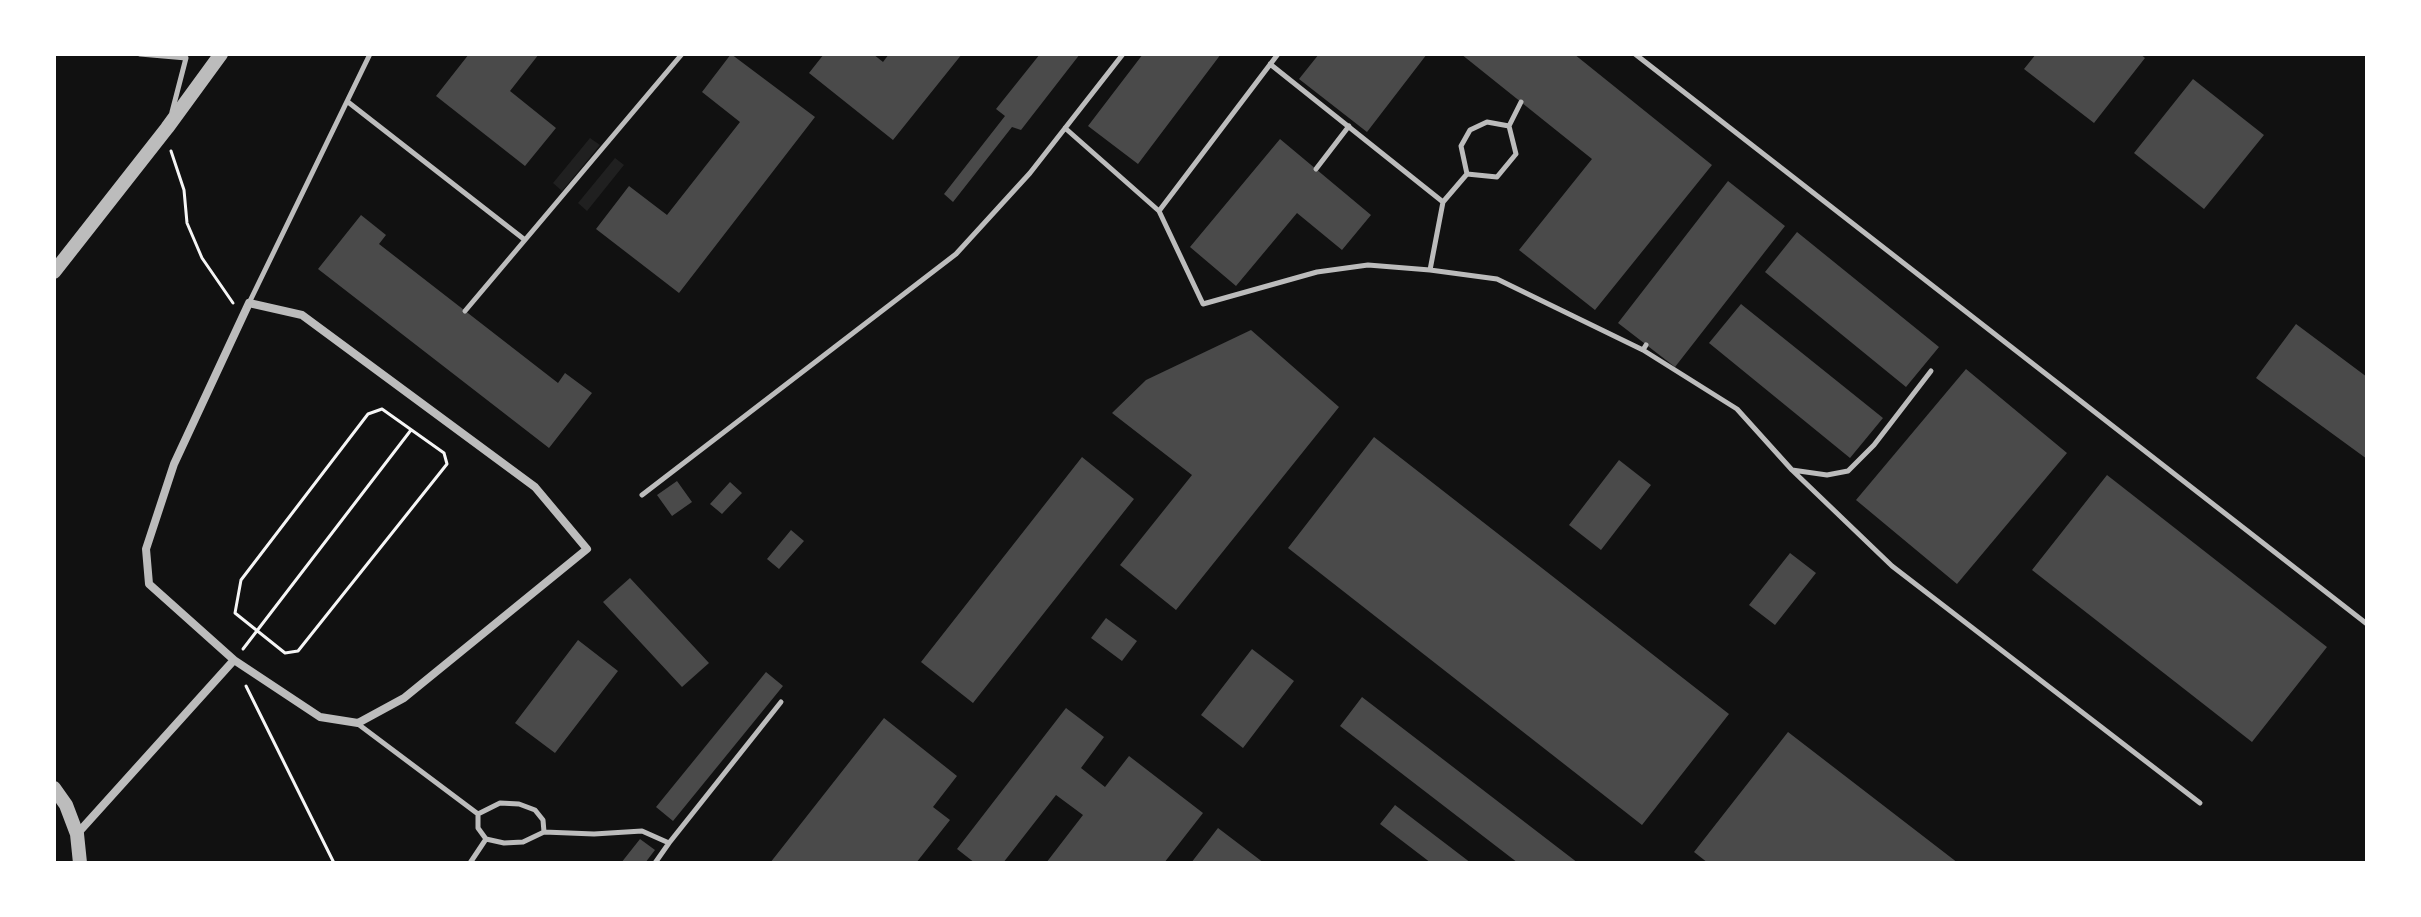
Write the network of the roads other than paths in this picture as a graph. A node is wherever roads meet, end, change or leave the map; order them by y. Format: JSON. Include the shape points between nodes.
{"nodes":[{"id":1,"x":140,"y":54,"type":"edge"},
{"id":2,"x":221,"y":54,"type":"edge"},
{"id":3,"x":370,"y":54,"type":"edge"},
{"id":4,"x":682,"y":54,"type":"edge"},
{"id":5,"x":1123,"y":54,"type":"edge"},
{"id":6,"x":1278,"y":54,"type":"edge"},
{"id":7,"x":1635,"y":54,"type":"edge"},
{"id":8,"x":187,"y":56,"type":"edge"},
{"id":9,"x":1270,"y":64,"type":"junction"},
{"id":10,"x":348,"y":102,"type":"junction"},
{"id":11,"x":1521,"y":102,"type":"dead end"},
{"id":12,"x":1349,"y":126,"type":"junction"},
{"id":13,"x":1509,"y":126,"type":"junction"},
{"id":14,"x":167,"y":128,"type":"junction"},
{"id":15,"x":1065,"y":128,"type":"junction"},
{"id":16,"x":1316,"y":169,"type":"dead end"},
{"id":17,"x":1467,"y":174,"type":"junction"},
{"id":18,"x":1443,"y":202,"type":"junction"},
{"id":19,"x":1159,"y":211,"type":"junction"},
{"id":20,"x":525,"y":240,"type":"junction"},
{"id":21,"x":1430,"y":270,"type":"junction"},
{"id":22,"x":54,"y":272,"type":"edge"},
{"id":23,"x":249,"y":303,"type":"junction"},
{"id":24,"x":465,"y":311,"type":"dead end"},
{"id":25,"x":1931,"y":371,"type":"dead end"},
{"id":26,"x":1792,"y":470,"type":"junction"},
{"id":27,"x":642,"y":495,"type":"dead end"},
{"id":28,"x":2367,"y":624,"type":"edge"},
{"id":29,"x":234,"y":660,"type":"junction"},
{"id":30,"x":781,"y":702,"type":"dead end"},
{"id":31,"x":358,"y":723,"type":"junction"},
{"id":32,"x":54,"y":788,"type":"edge"},
{"id":33,"x":2200,"y":803,"type":"dead end"},
{"id":34,"x":478,"y":814,"type":"junction"},
{"id":35,"x":544,"y":832,"type":"junction"},
{"id":36,"x":77,"y":834,"type":"junction"},
{"id":37,"x":486,"y":839,"type":"junction"},
{"id":38,"x":669,"y":843,"type":"junction"},
{"id":39,"x":80,"y":863,"type":"edge"},
{"id":40,"x":470,"y":863,"type":"edge"},
{"id":41,"x":655,"y":863,"type":"edge"}],
"edges":[{"from":1,"to":8,"type":"lane"},
{"from":2,"to":14,"type":"street"},
{"from":3,"to":10,"type":"lane"},
{"from":4,"to":20,"type":"lane"},
{"from":5,"to":15,"type":"lane"},
{"from":6,"to":9,"type":"lane"},
{"from":7,"to":28,"type":"lane"},
{"from":8,"to":14,"type":"lane"},
{"from":9,"to":12,"type":"lane"},
{"from":9,"to":19,"type":"lane"},
{"from":10,"to":20,"type":"lane"},
{"from":10,"to":23,"type":"lane"},
{"from":11,"to":13,"type":"lane"},
{"from":12,"to":16,"type":"lane"},
{"from":12,"to":18,"type":"lane"},
{"from":13,"to":17,"type":"lane","via":[[1487,122],[1470,130],[1461,146]]},
{"from":13,"to":17,"type":"lane","via":[[1516,154],[1497,177]]},
{"from":14,"to":22,"type":"street"},
{"from":15,"to":19,"type":"lane"},
{"from":15,"to":27,"type":"lane","via":[[956,254]]},
{"from":17,"to":18,"type":"lane"},
{"from":18,"to":21,"type":"lane"},
{"from":19,"to":21,"type":"lane","via":[[1203,304],[1317,272],[1368,265]]},
{"from":20,"to":24,"type":"lane"},
{"from":21,"to":26,"type":"lane","via":[[1497,279],[1645,347],[1737,409]]},
{"from":23,"to":29,"type":"street","via":[[174,464],[146,549],[149,584]]},
{"from":23,"to":31,"type":"street","via":[[302,315],[535,487],[587,549],[404,698]]},
{"from":25,"to":26,"type":"lane","via":[[1848,471],[1827,475]]},
{"from":26,"to":33,"type":"lane","via":[[1892,566]]},
{"from":29,"to":31,"type":"street","via":[[320,717]]},
{"from":29,"to":36,"type":"street"},
{"from":30,"to":38,"type":"lane"},
{"from":31,"to":34,"type":"lane"},
{"from":32,"to":36,"type":"street"},
{"from":34,"to":35,"type":"lane","via":[[500,803],[519,804],[535,810]]},
{"from":34,"to":37,"type":"lane","via":[[478,828]]},
{"from":35,"to":37,"type":"lane","via":[[523,842]]},
{"from":35,"to":38,"type":"lane","via":[[642,831]]},
{"from":36,"to":39,"type":"street"},
{"from":37,"to":40,"type":"lane"},
{"from":38,"to":41,"type":"lane"}]}
